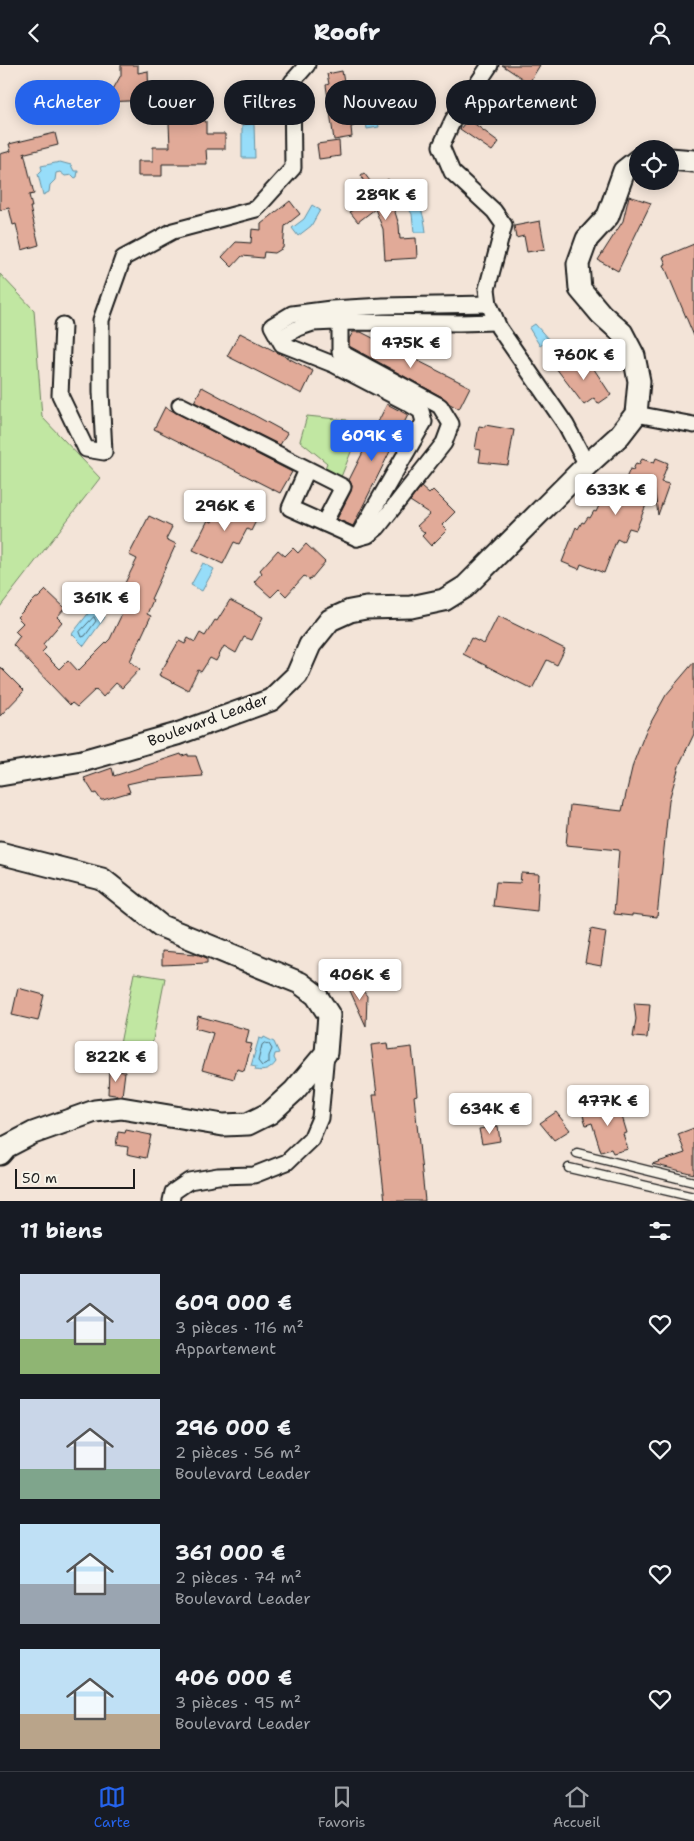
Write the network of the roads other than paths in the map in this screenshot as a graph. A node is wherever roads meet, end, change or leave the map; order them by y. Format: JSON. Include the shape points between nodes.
{"nodes":[{"id":1,"x":308,"y":65,"type":"edge"},
{"id":2,"x":490,"y":65,"type":"edge"},
{"id":3,"x":679,"y":160,"type":"edge"},
{"id":4,"x":694,"y":161,"type":"edge"},
{"id":5,"x":629,"y":167,"type":"edge"},
{"id":6,"x":489,"y":304,"type":"junction"},
{"id":7,"x":363,"y":314,"type":"junction"},
{"id":8,"x":340,"y":321,"type":"junction"},
{"id":9,"x":496,"y":322,"type":"junction"},
{"id":10,"x":63,"y":325,"type":"dead end"},
{"id":11,"x":276,"y":332,"type":"junction"},
{"id":12,"x":180,"y":405,"type":"dead end"},
{"id":13,"x":636,"y":414,"type":"junction"},
{"id":14,"x":694,"y":425,"type":"edge"},
{"id":15,"x":587,"y":465,"type":"junction"},
{"id":16,"x":307,"y":470,"type":"junction"},
{"id":17,"x":324,"y":523,"type":"junction"},
{"id":18,"x":357,"y":538,"type":"junction"},
{"id":19,"x":0,"y":775,"type":"edge"},
{"id":20,"x":0,"y":853,"type":"edge"},
{"id":21,"x":326,"y":1053,"type":"junction"},
{"id":22,"x":0,"y":1153,"type":"edge"},
{"id":23,"x":577,"y":1153,"type":"dead end"},
{"id":24,"x":569,"y":1168,"type":"dead end"},
{"id":25,"x":694,"y":1182,"type":"edge"},
{"id":26,"x":694,"y":1197,"type":"edge"},
{"id":27,"x":172,"y":1201,"type":"edge"}],
"edges":[{"from":1,"to":10,"type":"street","via":[[292,82],[293,168],[256,209],[172,231],[123,258],[101,320],[104,452],[86,449],[60,395]]},
{"from":2,"to":6,"type":"street","via":[[441,146],[452,172],[494,211],[504,225],[487,289]]},
{"from":3,"to":4,"type":"street"},
{"from":5,"to":13,"type":"street","via":[[624,171],[608,215],[587,239],[578,264],[580,289],[600,314],[622,333],[634,356],[639,381]]},
{"from":6,"to":7,"type":"street"},
{"from":6,"to":9,"type":"street"},
{"from":7,"to":8,"type":"street"},
{"from":7,"to":9,"type":"street","via":[[459,323]]},
{"from":7,"to":11,"type":"street","via":[[331,309],[292,314]]},
{"from":8,"to":11,"type":"street","via":[[313,323]]},
{"from":8,"to":18,"type":"street","via":[[340,353],[440,406],[451,423],[444,443],[378,527]]},
{"from":9,"to":15,"type":"street","via":[[566,425]]},
{"from":11,"to":18,"type":"street","via":[[282,344],[335,365],[420,411],[424,422]]},
{"from":12,"to":16,"type":"street"},
{"from":13,"to":14,"type":"street"},
{"from":13,"to":15,"type":"street","name":"Boulevard Leader"},
{"from":15,"to":19,"type":"street","name":"Boulevard Leader","via":[[465,587],[444,600],[411,607],[366,608],[330,620],[310,645],[297,675],[271,700],[177,734],[91,758]]},
{"from":16,"to":17,"type":"street","via":[[290,508]]},
{"from":16,"to":17,"type":"street","via":[[343,487]]},
{"from":17,"to":18,"type":"street"},
{"from":20,"to":21,"type":"street","via":[[102,879],[161,926],[300,983],[316,995],[329,1015]]},
{"from":21,"to":22,"type":"street","via":[[294,1091],[270,1113],[248,1124],[223,1125],[121,1108],[95,1111],[33,1133]]},
{"from":21,"to":27,"type":"street","via":[[320,1117],[311,1139],[287,1162],[254,1175],[189,1181],[172,1192]]},
{"from":23,"to":25,"type":"lane"},
{"from":24,"to":26,"type":"lane"}]}
